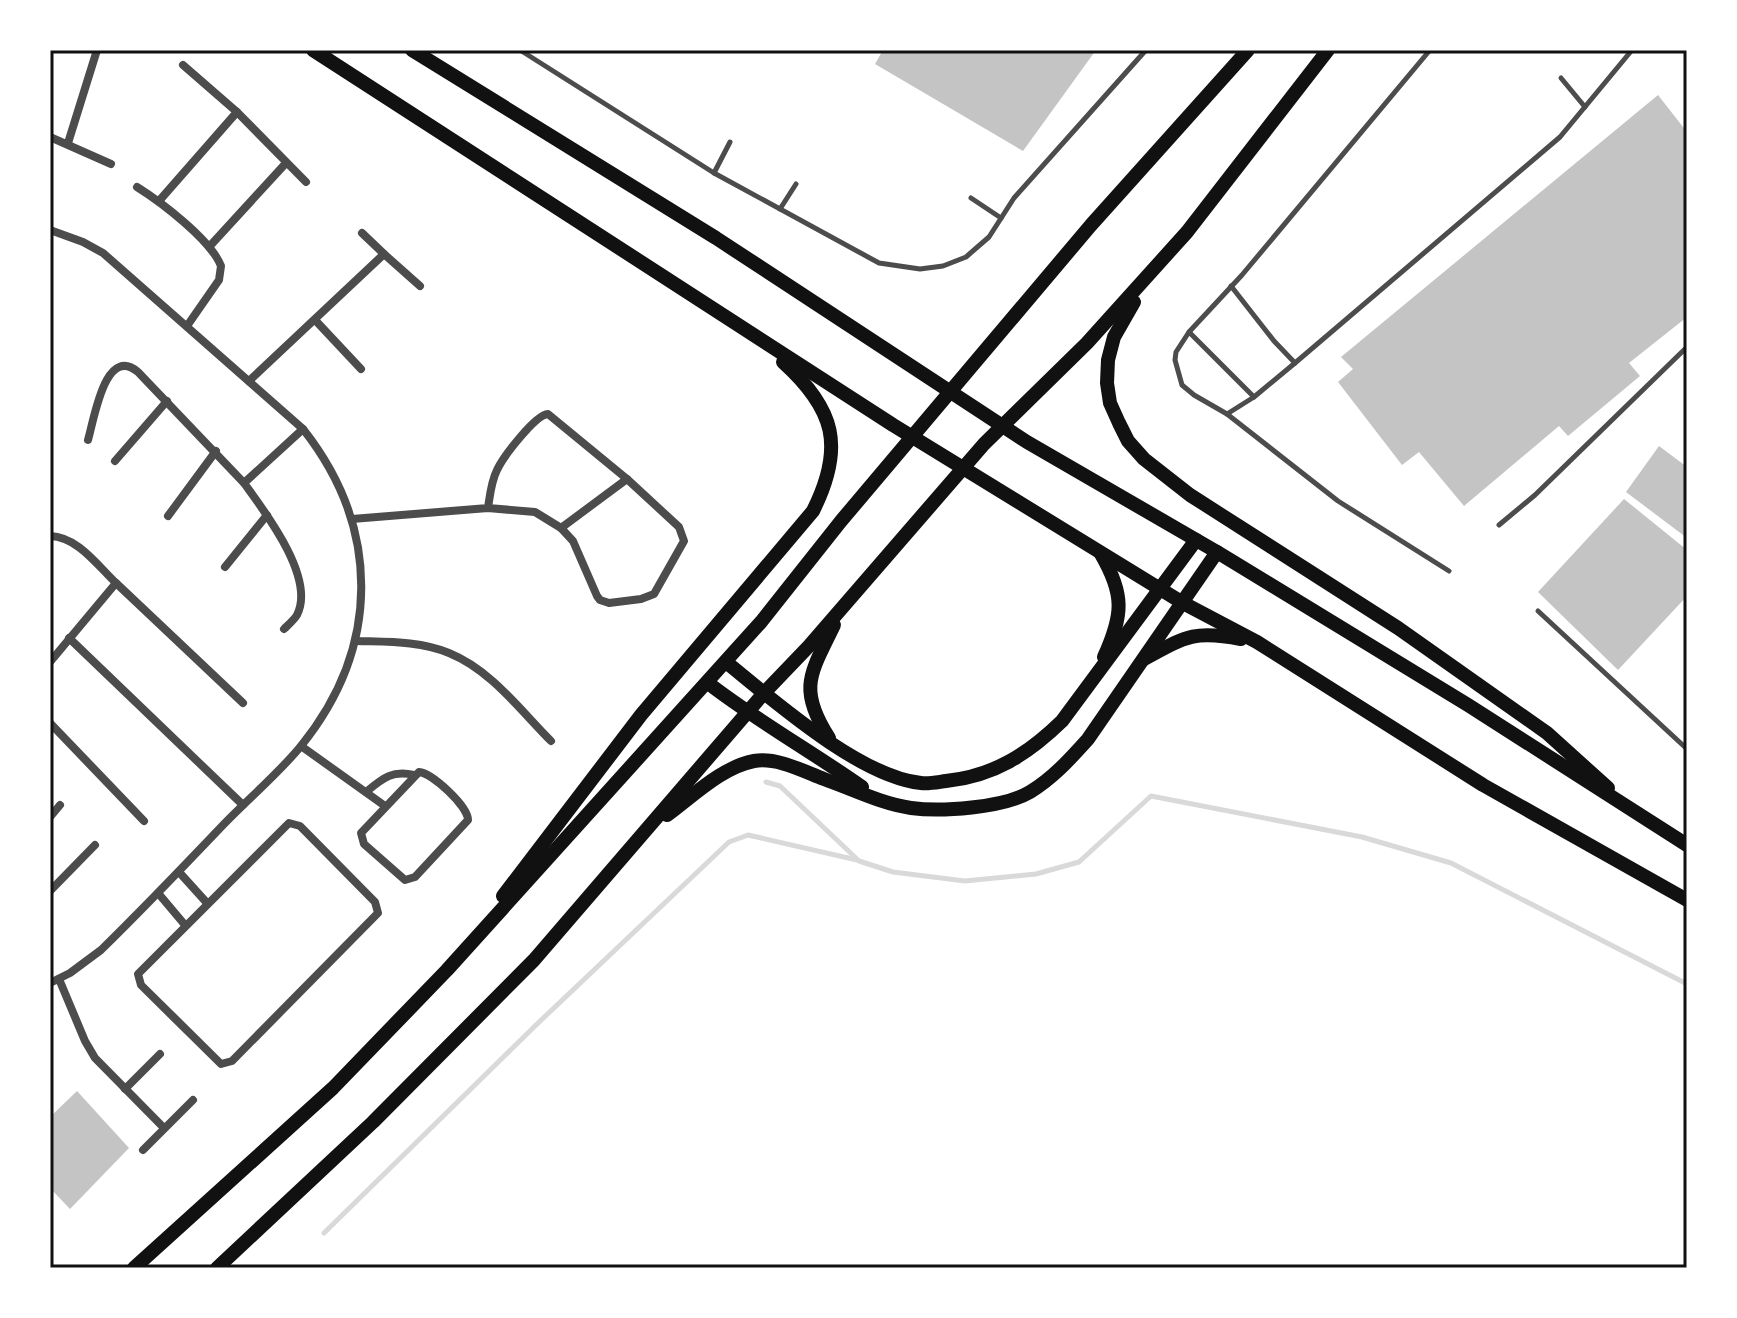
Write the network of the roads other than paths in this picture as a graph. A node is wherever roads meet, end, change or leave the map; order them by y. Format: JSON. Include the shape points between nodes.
{"nodes":[{"id":1,"x":97,"y":50,"type":"edge"},
{"id":2,"x":313,"y":50,"type":"edge"},
{"id":3,"x":412,"y":50,"type":"edge"},
{"id":4,"x":520,"y":50,"type":"edge"},
{"id":5,"x":1146,"y":50,"type":"edge"},
{"id":6,"x":1237,"y":50,"type":"edge"},
{"id":7,"x":1248,"y":50,"type":"edge"},
{"id":8,"x":1328,"y":50,"type":"edge"},
{"id":9,"x":1430,"y":50,"type":"edge"},
{"id":10,"x":1632,"y":50,"type":"edge"},
{"id":11,"x":183,"y":65,"type":"dead end"},
{"id":12,"x":1561,"y":78,"type":"dead end"},
{"id":13,"x":1221,"y":80,"type":"junction"},
{"id":14,"x":1585,"y":107,"type":"junction"},
{"id":15,"x":237,"y":112,"type":"junction"},
{"id":16,"x":50,"y":137,"type":"edge"},
{"id":17,"x":730,"y":142,"type":"dead end"},
{"id":18,"x":68,"y":143,"type":"junction"},
{"id":19,"x":286,"y":163,"type":"junction"},
{"id":20,"x":111,"y":164,"type":"dead end"},
{"id":21,"x":714,"y":173,"type":"junction"},
{"id":22,"x":306,"y":182,"type":"dead end"},
{"id":23,"x":796,"y":184,"type":"dead end"},
{"id":24,"x":137,"y":187,"type":"dead end"},
{"id":25,"x":971,"y":198,"type":"dead end"},
{"id":26,"x":159,"y":201,"type":"junction"},
{"id":27,"x":780,"y":209,"type":"junction"},
{"id":28,"x":1001,"y":218,"type":"junction"},
{"id":29,"x":50,"y":230,"type":"edge"},
{"id":30,"x":1187,"y":232,"type":"junction"},
{"id":31,"x":362,"y":233,"type":"dead end"},
{"id":32,"x":209,"y":247,"type":"junction"},
{"id":33,"x":384,"y":254,"type":"junction"},
{"id":34,"x":420,"y":286,"type":"dead end"},
{"id":35,"x":1231,"y":286,"type":"junction"},
{"id":36,"x":718,"y":312,"type":"junction"},
{"id":37,"x":316,"y":321,"type":"junction"},
{"id":38,"x":187,"y":326,"type":"junction"},
{"id":39,"x":1189,"y":332,"type":"junction"},
{"id":40,"x":1687,"y":347,"type":"edge"},
{"id":41,"x":1295,"y":363,"type":"junction"},
{"id":42,"x":361,"y":369,"type":"dead end"},
{"id":43,"x":249,"y":381,"type":"junction"},
{"id":44,"x":1254,"y":397,"type":"junction"},
{"id":45,"x":167,"y":401,"type":"junction"},
{"id":46,"x":1227,"y":414,"type":"junction"},
{"id":47,"x":303,"y":429,"type":"junction"},
{"id":48,"x":88,"y":440,"type":"dead end"},
{"id":49,"x":216,"y":451,"type":"junction"},
{"id":50,"x":115,"y":461,"type":"dead end"},
{"id":51,"x":627,"y":479,"type":"junction"},
{"id":52,"x":244,"y":483,"type":"junction"},
{"id":53,"x":488,"y":508,"type":"junction"},
{"id":54,"x":267,"y":515,"type":"junction"},
{"id":55,"x":168,"y":516,"type":"dead end"},
{"id":56,"x":352,"y":519,"type":"junction"},
{"id":57,"x":1499,"y":525,"type":"dead end"},
{"id":58,"x":561,"y":528,"type":"junction"},
{"id":59,"x":50,"y":536,"type":"edge"},
{"id":60,"x":1196,"y":540,"type":"junction"},
{"id":61,"x":1099,"y":551,"type":"junction"},
{"id":62,"x":1217,"y":552,"type":"junction"},
{"id":63,"x":225,"y":567,"type":"dead end"},
{"id":64,"x":1449,"y":571,"type":"dead end"},
{"id":65,"x":116,"y":583,"type":"junction"},
{"id":66,"x":1160,"y":589,"type":"junction"},
{"id":67,"x":845,"y":602,"type":"junction"},
{"id":68,"x":1183,"y":603,"type":"junction"},
{"id":69,"x":1538,"y":611,"type":"dead end"},
{"id":70,"x":284,"y":629,"type":"dead end"},
{"id":71,"x":69,"y":638,"type":"junction"},
{"id":72,"x":357,"y":641,"type":"junction"},
{"id":73,"x":1257,"y":642,"type":"junction"},
{"id":74,"x":1140,"y":661,"type":"junction"},
{"id":75,"x":50,"y":662,"type":"edge"},
{"id":76,"x":726,"y":662,"type":"junction"},
{"id":77,"x":1093,"y":679,"type":"junction"},
{"id":78,"x":708,"y":683,"type":"junction"},
{"id":79,"x":764,"y":693,"type":"junction"},
{"id":80,"x":243,"y":703,"type":"dead end"},
{"id":81,"x":747,"y":714,"type":"junction"},
{"id":82,"x":50,"y":723,"type":"edge"},
{"id":83,"x":551,"y":741,"type":"dead end"},
{"id":84,"x":831,"y":742,"type":"junction"},
{"id":85,"x":301,"y":746,"type":"junction"},
{"id":86,"x":1687,"y":749,"type":"edge"},
{"id":87,"x":414,"y":775,"type":"junction"},
{"id":88,"x":366,"y":792,"type":"junction"},
{"id":89,"x":875,"y":797,"type":"junction"},
{"id":90,"x":60,"y":805,"type":"dead end"},
{"id":91,"x":243,"y":805,"type":"junction"},
{"id":92,"x":385,"y":806,"type":"junction"},
{"id":93,"x":1640,"y":816,"type":"junction"},
{"id":94,"x":50,"y":817,"type":"edge"},
{"id":95,"x":144,"y":821,"type":"dead end"},
{"id":96,"x":645,"y":831,"type":"junction"},
{"id":97,"x":95,"y":845,"type":"dead end"},
{"id":98,"x":1687,"y":845,"type":"edge"},
{"id":99,"x":179,"y":872,"type":"junction"},
{"id":100,"x":50,"y":891,"type":"edge"},
{"id":101,"x":158,"y":893,"type":"junction"},
{"id":102,"x":1687,"y":900,"type":"edge"},
{"id":103,"x":207,"y":903,"type":"junction"},
{"id":104,"x":185,"y":925,"type":"junction"},
{"id":105,"x":447,"y":970,"type":"junction"},
{"id":106,"x":54,"y":981,"type":"edge"},
{"id":107,"x":160,"y":1054,"type":"dead end"},
{"id":108,"x":125,"y":1089,"type":"junction"},
{"id":109,"x":193,"y":1100,"type":"dead end"},
{"id":110,"x":164,"y":1128,"type":"junction"},
{"id":111,"x":143,"y":1150,"type":"dead end"},
{"id":112,"x":134,"y":1268,"type":"edge"},
{"id":113,"x":217,"y":1268,"type":"edge"}],
"edges":[{"from":1,"to":18,"type":"street"},
{"from":2,"to":36,"type":"main road"},
{"from":3,"to":60,"type":"main road","via":[[716,238],[1027,442]]},
{"from":4,"to":21,"type":"lane"},
{"from":5,"to":28,"type":"lane"},
{"from":6,"to":13,"type":"lane"},
{"from":7,"to":13,"type":"main road"},
{"from":8,"to":30,"type":"main road"},
{"from":9,"to":35,"type":"lane"},
{"from":10,"to":14,"type":"lane"},
{"from":11,"to":15,"type":"street"},
{"from":12,"to":14,"type":"lane"},
{"from":13,"to":76,"type":"main road","via":[[1091,225]]},
{"from":14,"to":41,"type":"lane","via":[[1560,137]]},
{"from":15,"to":19,"type":"street"},
{"from":15,"to":26,"type":"street"},
{"from":16,"to":18,"type":"street"},
{"from":17,"to":21,"type":"lane"},
{"from":18,"to":20,"type":"street"},
{"from":19,"to":22,"type":"street"},
{"from":19,"to":32,"type":"street"},
{"from":21,"to":27,"type":"lane"},
{"from":23,"to":27,"type":"lane"},
{"from":24,"to":26,"type":"street"},
{"from":25,"to":28,"type":"lane"},
{"from":26,"to":32,"type":"street"},
{"from":27,"to":28,"type":"lane","via":[[879,263],[920,269],[966,257]]},
{"from":29,"to":38,"type":"street","via":[[93,247]]},
{"from":30,"to":67,"type":"main road","via":[[1087,343],[984,444]]},
{"from":30,"to":93,"type":"main road","via":[[1126,311],[1114,337],[1107,383],[1128,441],[1190,495],[1348,594],[1547,733]]},
{"from":31,"to":33,"type":"street"},
{"from":32,"to":38,"type":"street","via":[[221,266],[219,280]]},
{"from":33,"to":34,"type":"street"},
{"from":33,"to":37,"type":"street"},
{"from":35,"to":39,"type":"lane"},
{"from":35,"to":41,"type":"lane"},
{"from":36,"to":61,"type":"main road"},
{"from":36,"to":105,"type":"main road","via":[[783,362],[816,397],[831,441],[824,489],[813,511],[641,715]]},
{"from":37,"to":42,"type":"street"},
{"from":37,"to":43,"type":"street"},
{"from":38,"to":43,"type":"street"},
{"from":39,"to":44,"type":"lane"},
{"from":39,"to":46,"type":"lane","via":[[1176,352],[1182,385]]},
{"from":40,"to":57,"type":"lane"},
{"from":41,"to":44,"type":"lane"},
{"from":43,"to":47,"type":"street"},
{"from":44,"to":46,"type":"lane"},
{"from":45,"to":48,"type":"street","via":[[133,368],[116,368],[107,377]]},
{"from":45,"to":49,"type":"street"},
{"from":45,"to":50,"type":"street"},
{"from":46,"to":64,"type":"lane","via":[[1338,501]]},
{"from":47,"to":52,"type":"street"},
{"from":47,"to":56,"type":"street","via":[[338,482]]},
{"from":49,"to":52,"type":"street"},
{"from":49,"to":55,"type":"street"},
{"from":51,"to":53,"type":"street","via":[[554,416],[542,414],[498,467]]},
{"from":51,"to":58,"type":"street"},
{"from":51,"to":58,"type":"street","via":[[683,534],[682,549],[654,594],[600,600],[573,541]]},
{"from":52,"to":54,"type":"street"},
{"from":53,"to":56,"type":"street"},
{"from":53,"to":58,"type":"street","via":[[535,512]]},
{"from":54,"to":63,"type":"street"},
{"from":54,"to":70,"type":"street","via":[[286,547],[301,592],[297,616]]},
{"from":56,"to":72,"type":"street","via":[[361,566]]},
{"from":59,"to":65,"type":"street","via":[[75,544]]},
{"from":60,"to":62,"type":"main road"},
{"from":60,"to":66,"type":"main road"},
{"from":61,"to":66,"type":"main road"},
{"from":61,"to":77,"type":"main road","via":[[1113,575],[1120,612]]},
{"from":62,"to":68,"type":"main road"},
{"from":62,"to":93,"type":"main road"},
{"from":65,"to":71,"type":"street"},
{"from":65,"to":80,"type":"street"},
{"from":66,"to":68,"type":"main road"},
{"from":66,"to":77,"type":"main road"},
{"from":67,"to":79,"type":"main road"},
{"from":67,"to":84,"type":"main road","via":[[814,667],[809,695]]},
{"from":68,"to":73,"type":"main road"},
{"from":68,"to":74,"type":"main road"},
{"from":69,"to":86,"type":"lane"},
{"from":71,"to":75,"type":"street"},
{"from":71,"to":91,"type":"street"},
{"from":72,"to":83,"type":"street","via":[[402,642],[448,652],[497,684]]},
{"from":72,"to":85,"type":"street","via":[[339,686]]},
{"from":73,"to":74,"type":"main road","via":[[1199,634],[1180,638]]},
{"from":73,"to":102,"type":"main road","via":[[1483,785]]},
{"from":74,"to":89,"type":"main road","via":[[1088,739],[1063,767],[1028,793],[958,809],[909,808]]},
{"from":76,"to":78,"type":"main road"},
{"from":76,"to":79,"type":"main road"},
{"from":77,"to":84,"type":"main road","via":[[1036,746],[982,776],[922,784],[890,775]]},
{"from":78,"to":81,"type":"main road"},
{"from":78,"to":105,"type":"main road"},
{"from":79,"to":81,"type":"main road"},
{"from":79,"to":84,"type":"main road"},
{"from":81,"to":89,"type":"main road"},
{"from":81,"to":96,"type":"main road"},
{"from":82,"to":95,"type":"street"},
{"from":85,"to":88,"type":"street"},
{"from":85,"to":91,"type":"street"},
{"from":87,"to":88,"type":"street","via":[[389,774]]},
{"from":87,"to":92,"type":"street"},
{"from":87,"to":92,"type":"street","via":[[430,775],[465,809],[468,820],[410,881],[399,878],[361,839],[364,828]]},
{"from":88,"to":92,"type":"street"},
{"from":89,"to":96,"type":"main road","via":[[780,764],[752,761],[715,780]]},
{"from":90,"to":94,"type":"street"},
{"from":91,"to":99,"type":"street"},
{"from":93,"to":98,"type":"main road"},
{"from":96,"to":113,"type":"main road","via":[[534,960]]},
{"from":97,"to":100,"type":"street"},
{"from":99,"to":101,"type":"street"},
{"from":99,"to":103,"type":"street"},
{"from":101,"to":104,"type":"street"},
{"from":101,"to":106,"type":"street","via":[[101,950]]},
{"from":103,"to":104,"type":"street"},
{"from":103,"to":104,"type":"street","via":[[284,826],[295,823],[375,902],[378,913],[227,1064],[216,1061],[138,980],[141,969]]},
{"from":105,"to":112,"type":"main road","via":[[333,1088]]},
{"from":106,"to":108,"type":"street","via":[[95,1058]]},
{"from":107,"to":108,"type":"street"},
{"from":108,"to":110,"type":"street"},
{"from":109,"to":110,"type":"street"},
{"from":110,"to":111,"type":"street"}]}
